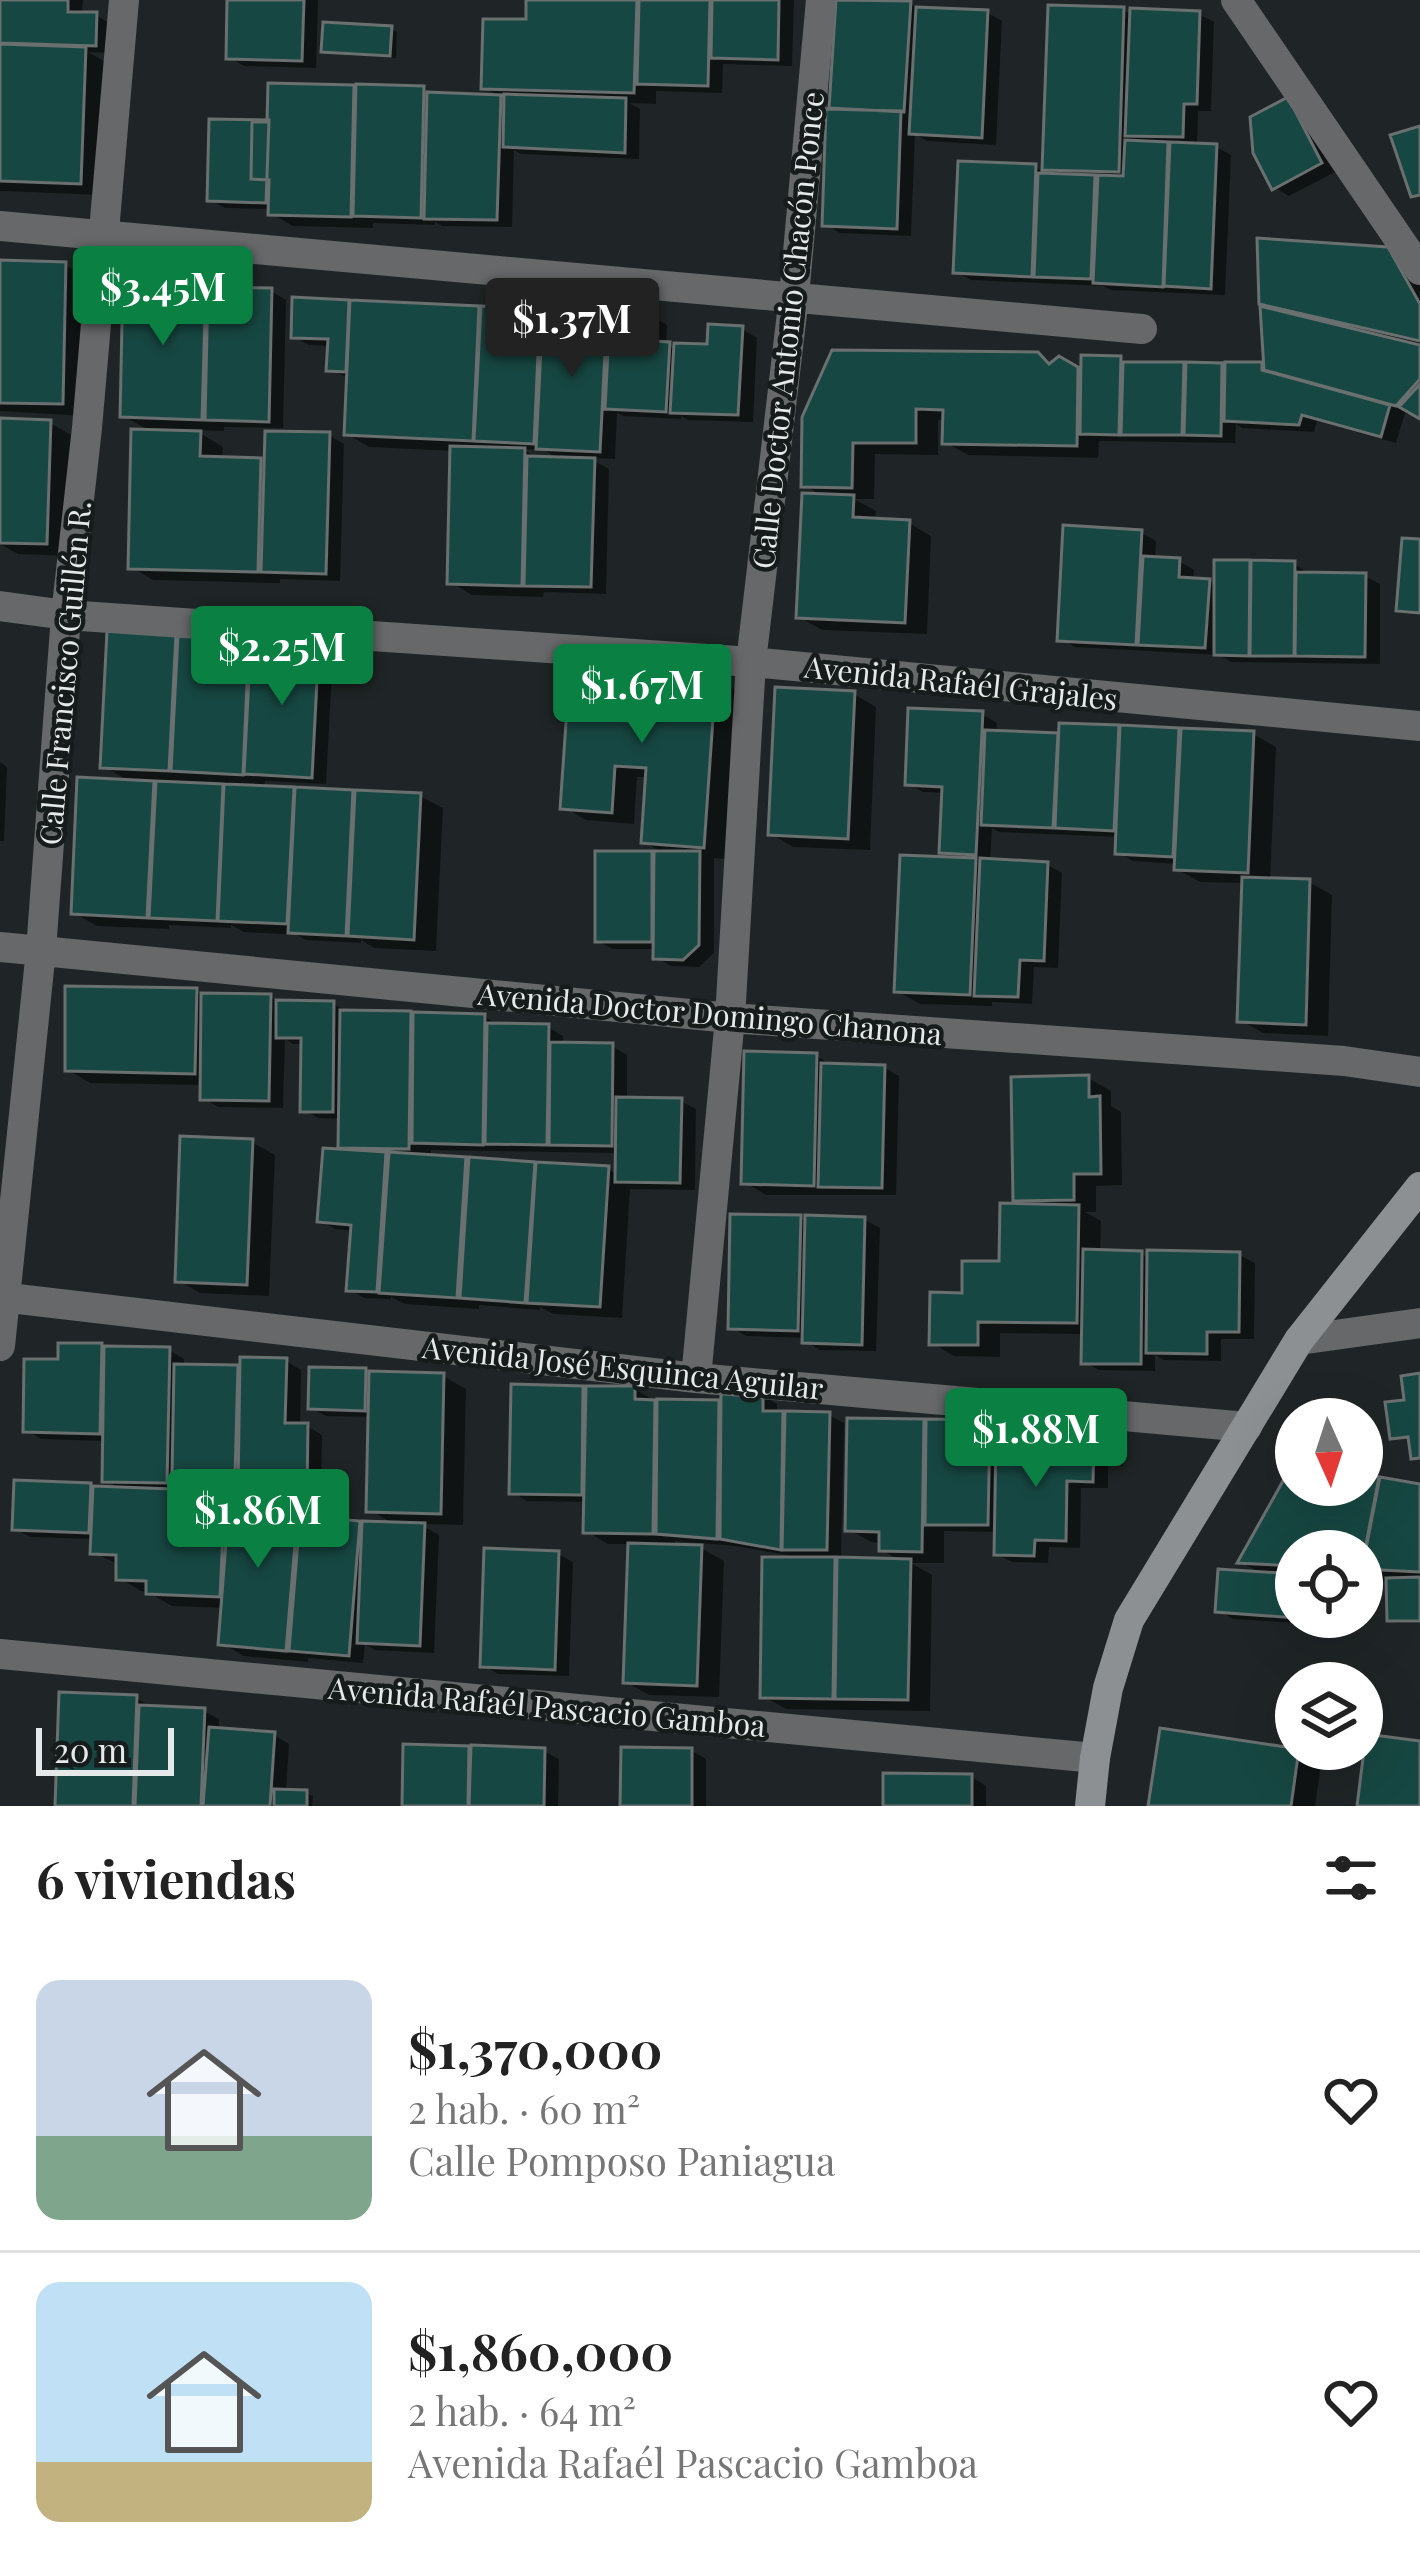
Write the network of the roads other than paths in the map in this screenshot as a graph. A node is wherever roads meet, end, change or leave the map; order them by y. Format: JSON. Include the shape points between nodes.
{"nodes":[{"id":1,"x":124,"y":0,"type":"edge"},
{"id":2,"x":820,"y":0,"type":"edge"},
{"id":3,"x":1236,"y":0,"type":"edge"},
{"id":4,"x":0,"y":226,"type":"edge"},
{"id":5,"x":101,"y":236,"type":"junction"},
{"id":6,"x":1420,"y":270,"type":"edge"},
{"id":7,"x":794,"y":296,"type":"junction"},
{"id":8,"x":1142,"y":329,"type":"dead end"},
{"id":9,"x":0,"y":606,"type":"edge"},
{"id":10,"x":66,"y":615,"type":"junction"},
{"id":11,"x":752,"y":662,"type":"junction"},
{"id":12,"x":1420,"y":726,"type":"edge"},
{"id":13,"x":0,"y":947,"type":"edge"},
{"id":14,"x":41,"y":950,"type":"junction"},
{"id":15,"x":730,"y":1018,"type":"junction"},
{"id":16,"x":1420,"y":1072,"type":"edge"},
{"id":17,"x":1420,"y":1187,"type":"edge"},
{"id":18,"x":3,"y":1297,"type":"edge"},
{"id":19,"x":1420,"y":1323,"type":"edge"},
{"id":20,"x":1299,"y":1340,"type":"junction"},
{"id":21,"x":0,"y":1346,"type":"edge"},
{"id":22,"x":696,"y":1378,"type":"junction"},
{"id":23,"x":1247,"y":1427,"type":"junction"},
{"id":24,"x":0,"y":1654,"type":"edge"},
{"id":25,"x":1095,"y":1758,"type":"junction"},
{"id":26,"x":1090,"y":1806,"type":"edge"}],
"edges":[{"from":1,"to":5,"type":"street","name":"Calle Francisco Guillén R."},
{"from":2,"to":7,"type":"street","name":"Calle Doctor Antonio Chacón Ponce"},
{"from":3,"to":6,"type":"street"},
{"from":4,"to":5,"type":"street"},
{"from":5,"to":7,"type":"street"},
{"from":5,"to":10,"type":"street","name":"Calle Francisco Guillén R."},
{"from":7,"to":8,"type":"street"},
{"from":7,"to":11,"type":"street","name":"Calle Doctor Antonio Chacón Ponce"},
{"from":9,"to":10,"type":"street","name":"Avenida Rafaél Grajales"},
{"from":10,"to":11,"type":"street","name":"Avenida Rafaél Grajales"},
{"from":10,"to":14,"type":"street","name":"Calle Francisco Guillén R."},
{"from":11,"to":12,"type":"street","name":"Avenida Rafaél Grajales"},
{"from":11,"to":15,"type":"street","name":"Calle Doctor Antonio Chacón Ponce"},
{"from":13,"to":14,"type":"street","name":"Avenida Doctor Domingo Chanona"},
{"from":14,"to":15,"type":"street","name":"Avenida Doctor Domingo Chanona"},
{"from":14,"to":18,"type":"street","name":"Calle Francisco Guillén R."},
{"from":15,"to":16,"type":"street","name":"Avenida Doctor Domingo Chanona"},
{"from":15,"to":22,"type":"street","name":"Calle Doctor Antonio Chacón Ponce"},
{"from":17,"to":20,"type":"street"},
{"from":18,"to":21,"type":"street","name":"Calle Francisco Guillén R."},
{"from":18,"to":22,"type":"street","name":"Avenida José Esquinca Aguilar"},
{"from":19,"to":20,"type":"street"},
{"from":20,"to":23,"type":"street"},
{"from":22,"to":23,"type":"street","name":"Avenida José Esquinca Aguilar"},
{"from":23,"to":25,"type":"street","via":[[1129,1620]]},
{"from":24,"to":25,"type":"street","name":"Avenida Rafaél Pascacio Gamboa"},
{"from":25,"to":26,"type":"street"}]}
